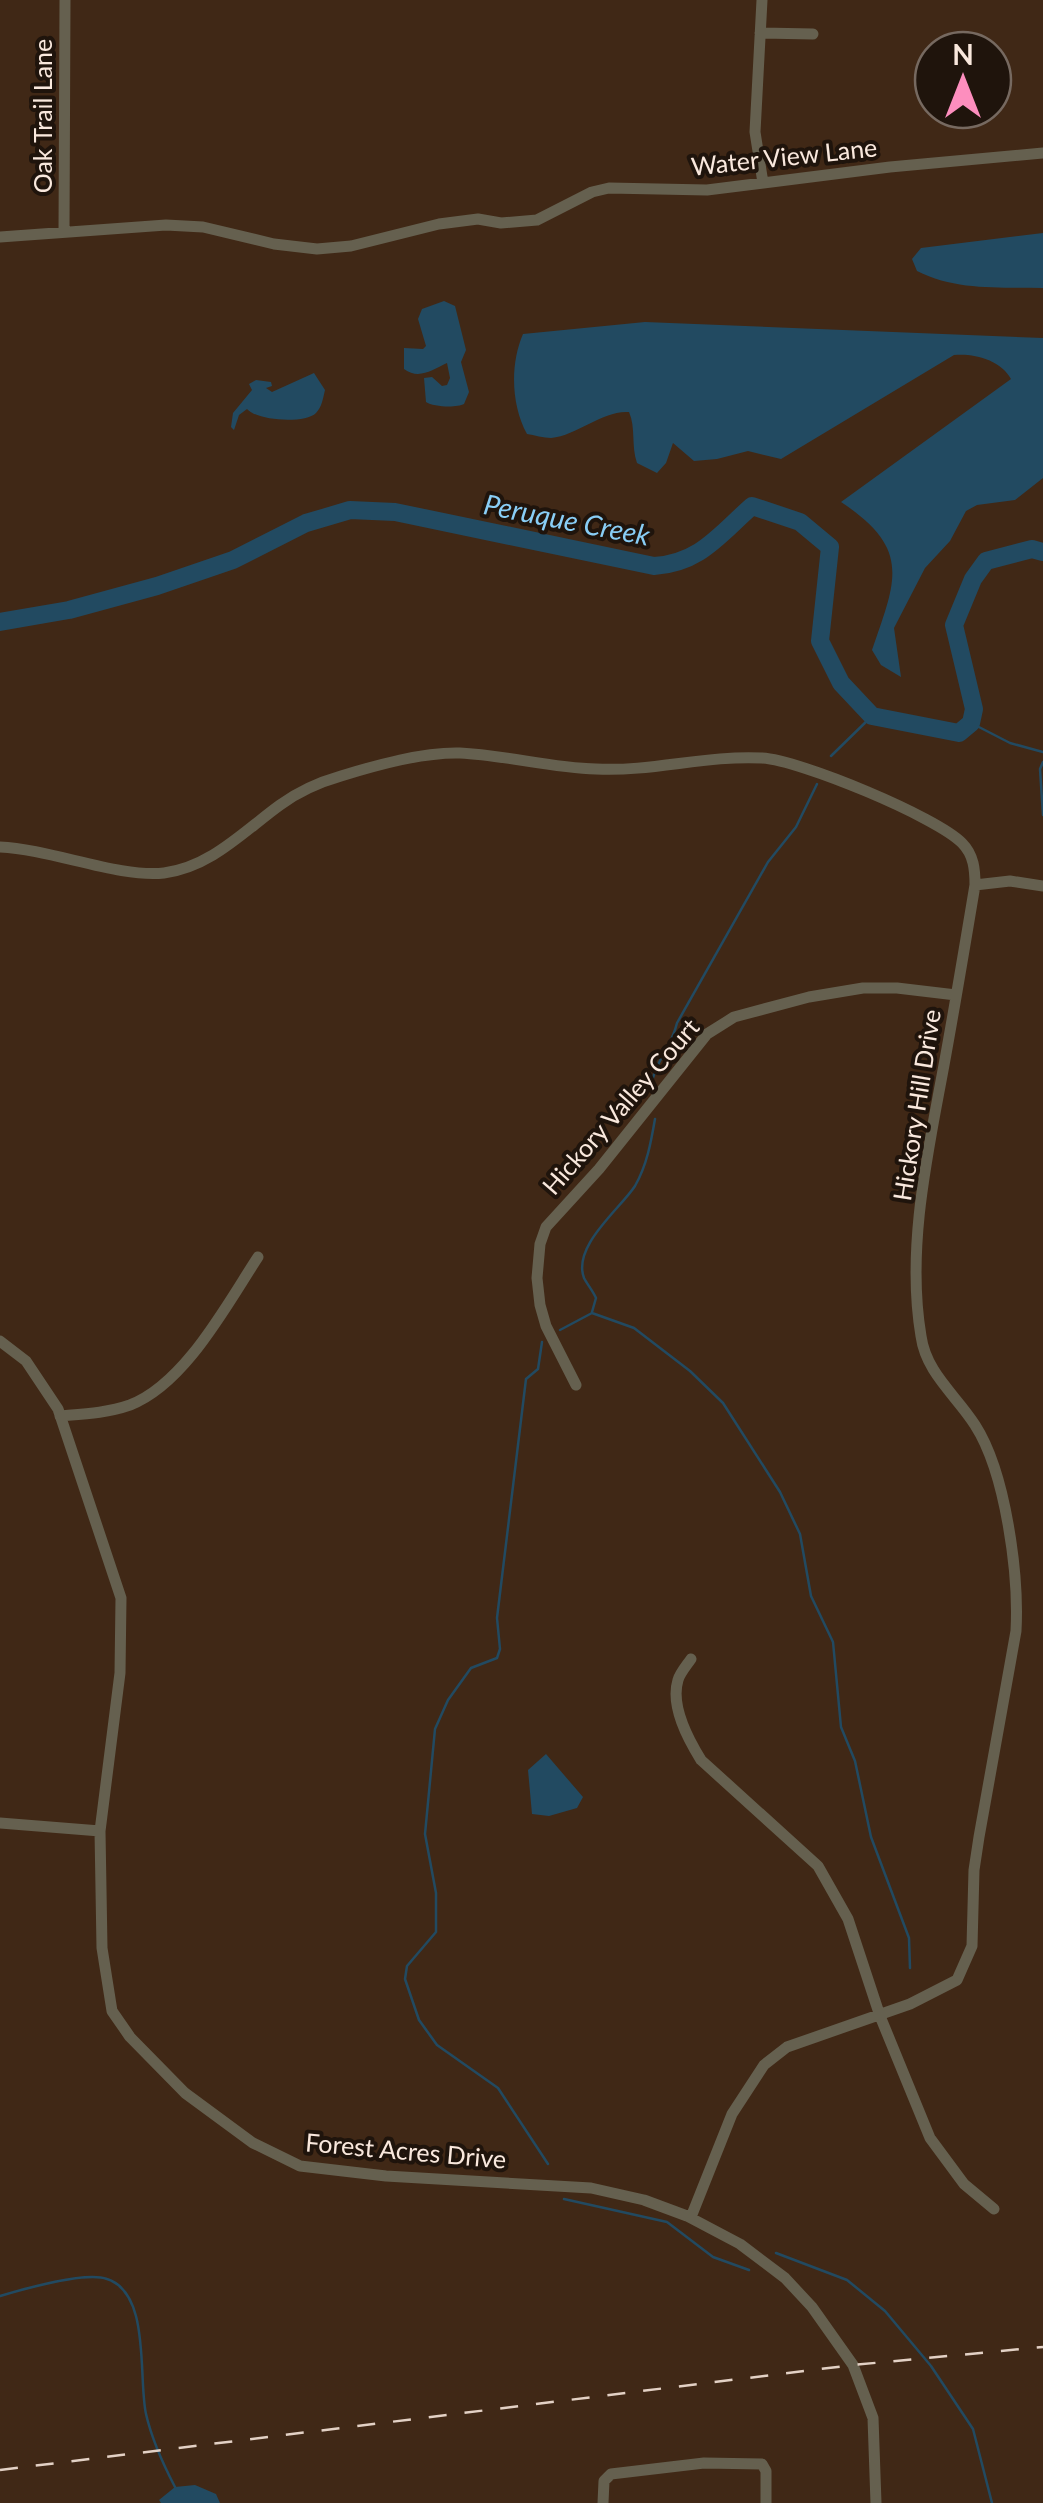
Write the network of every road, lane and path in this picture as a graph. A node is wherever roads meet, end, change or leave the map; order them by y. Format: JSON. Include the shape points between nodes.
{"nodes":[{"id":1,"x":65,"y":0,"type":"edge"},
{"id":2,"x":762,"y":0,"type":"edge"},
{"id":3,"x":760,"y":33,"type":"junction"},
{"id":4,"x":813,"y":34,"type":"dead end"},
{"id":5,"x":1043,"y":153,"type":"edge"},
{"id":6,"x":763,"y":183,"type":"junction"},
{"id":7,"x":64,"y":232,"type":"junction"},
{"id":8,"x":0,"y":237,"type":"edge"},
{"id":9,"x":0,"y":847,"type":"edge"},
{"id":10,"x":975,"y":885,"type":"junction"},
{"id":11,"x":1043,"y":886,"type":"edge"},
{"id":12,"x":956,"y":996,"type":"junction"},
{"id":13,"x":258,"y":1258,"type":"dead end"},
{"id":14,"x":0,"y":1341,"type":"edge"},
{"id":15,"x":576,"y":1386,"type":"dead end"},
{"id":16,"x":60,"y":1416,"type":"junction"},
{"id":17,"x":691,"y":1659,"type":"dead end"},
{"id":18,"x":0,"y":1823,"type":"edge"},
{"id":19,"x":100,"y":1831,"type":"junction"},
{"id":20,"x":880,"y":2016,"type":"junction"},
{"id":21,"x":994,"y":2208,"type":"dead end"},
{"id":22,"x":691,"y":2218,"type":"junction"},
{"id":23,"x":603,"y":2503,"type":"edge"},
{"id":24,"x":766,"y":2503,"type":"edge"},
{"id":25,"x":876,"y":2503,"type":"edge"}],
"edges":[{"from":1,"to":7,"type":"street","name":"Oak Trail Lane"},
{"from":2,"to":3,"type":"street"},
{"from":3,"to":4,"type":"street"},
{"from":3,"to":6,"type":"street","via":[[755,132]]},
{"from":5,"to":6,"type":"street","name":"Water View Lane"},
{"from":6,"to":7,"type":"street","name":"Water View Lane","via":[[707,190],[609,188],[538,220],[439,224],[317,249],[203,226]]},
{"from":7,"to":8,"type":"street","name":"Water View Lane"},
{"from":9,"to":10,"type":"street","name":"Hickory Hill Drive","via":[[162,873],[214,855],[310,787],[431,756],[615,770],[767,758],[806,767],[947,831],[971,856]]},
{"from":10,"to":11,"type":"street"},
{"from":10,"to":12,"type":"street","name":"Hickory Hill Drive"},
{"from":12,"to":15,"type":"street","name":"Hickory Valley Court","via":[[863,988],[734,1017],[707,1034],[546,1226],[537,1278],[540,1306]]},
{"from":12,"to":20,"type":"street","name":"Hickory Hill Drive","via":[[923,1202],[916,1272],[921,1339],[930,1366],[977,1428],[992,1461],[1014,1558],[1016,1632],[974,1870],[966,1964],[958,1980]]},
{"from":13,"to":16,"type":"street","via":[[202,1341],[158,1387],[106,1412]]},
{"from":14,"to":16,"type":"street","name":"Forest Acres Drive","via":[[26,1360]]},
{"from":16,"to":19,"type":"street","name":"Forest Acres Drive","via":[[121,1598],[120,1673]]},
{"from":17,"to":20,"type":"street","via":[[678,1680],[677,1698],[690,1742],[700,1760],[818,1866],[848,1919]]},
{"from":18,"to":19,"type":"street"},
{"from":19,"to":22,"type":"street","name":"Forest Acres Drive","via":[[102,1948],[112,2010],[185,2093],[252,2143],[300,2166],[590,2188]]},
{"from":20,"to":21,"type":"street","via":[[930,2138],[964,2184]]},
{"from":20,"to":22,"type":"street","name":"Hickory Hill Drive","via":[[786,2047],[764,2064],[732,2114]]},
{"from":22,"to":25,"type":"street","name":"Forest Acres Drive","via":[[785,2278],[853,2365],[873,2418]]},
{"from":23,"to":24,"type":"street","via":[[609,2475],[704,2462],[762,2464]]}]}
